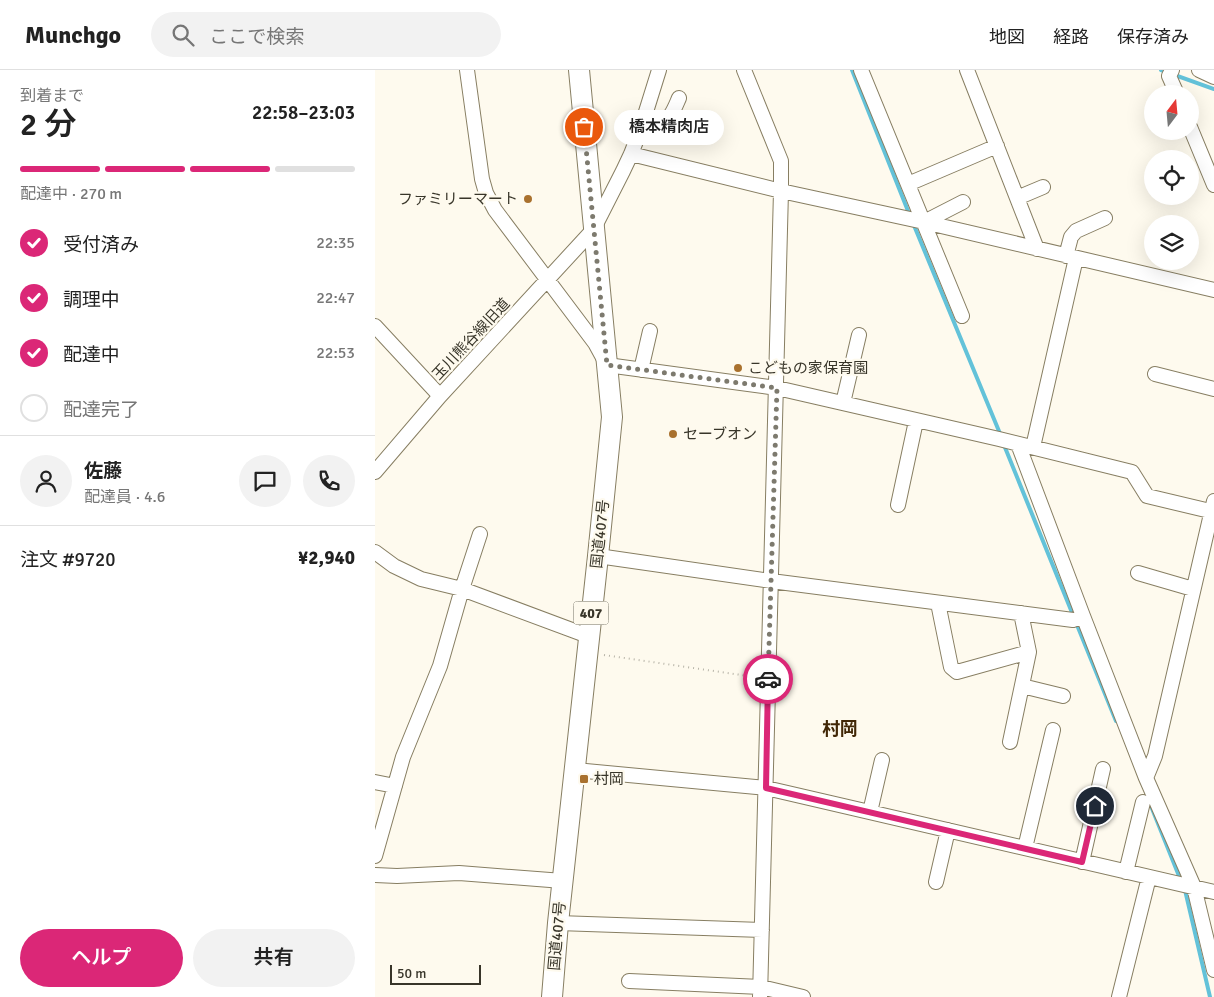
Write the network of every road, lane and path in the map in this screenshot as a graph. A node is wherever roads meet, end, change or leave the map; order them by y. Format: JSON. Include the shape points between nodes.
{"nodes":[{"id":1,"x":467,"y":70,"type":"edge"},
{"id":2,"x":579,"y":70,"type":"edge"},
{"id":3,"x":659,"y":70,"type":"edge"},
{"id":4,"x":744,"y":70,"type":"edge"},
{"id":5,"x":861,"y":70,"type":"edge"},
{"id":6,"x":967,"y":70,"type":"edge"},
{"id":7,"x":1172,"y":70,"type":"edge"},
{"id":8,"x":1199,"y":70,"type":"edge"},
{"id":9,"x":1214,"y":77,"type":"edge"},
{"id":10,"x":1173,"y":85,"type":"edge"},
{"id":11,"x":679,"y":98,"type":"dead end"},
{"id":12,"x":640,"y":131,"type":"junction"},
{"id":13,"x":1195,"y":140,"type":"edge"},
{"id":14,"x":997,"y":146,"type":"junction"},
{"id":15,"x":631,"y":154,"type":"junction"},
{"id":16,"x":908,"y":184,"type":"junction"},
{"id":17,"x":1214,"y":186,"type":"edge"},
{"id":18,"x":1043,"y":187,"type":"dead end"},
{"id":19,"x":781,"y":191,"type":"junction"},
{"id":20,"x":1017,"y":198,"type":"junction"},
{"id":21,"x":963,"y":202,"type":"dead end"},
{"id":22,"x":1105,"y":218,"type":"dead end"},
{"id":23,"x":917,"y":221,"type":"junction"},
{"id":24,"x":593,"y":230,"type":"junction"},
{"id":25,"x":1037,"y":249,"type":"junction"},
{"id":26,"x":1071,"y":257,"type":"junction"},
{"id":27,"x":548,"y":279,"type":"junction"},
{"id":28,"x":1214,"y":290,"type":"edge"},
{"id":29,"x":962,"y":316,"type":"dead end"},
{"id":30,"x":375,"y":326,"type":"edge"},
{"id":31,"x":650,"y":331,"type":"dead end"},
{"id":32,"x":859,"y":335,"type":"dead end"},
{"id":33,"x":607,"y":365,"type":"junction"},
{"id":34,"x":641,"y":370,"type":"junction"},
{"id":35,"x":1155,"y":374,"type":"dead end"},
{"id":36,"x":777,"y":388,"type":"junction"},
{"id":37,"x":1214,"y":389,"type":"edge"},
{"id":38,"x":440,"y":396,"type":"junction"},
{"id":39,"x":843,"y":403,"type":"junction"},
{"id":40,"x":916,"y":421,"type":"junction"},
{"id":41,"x":1018,"y":444,"type":"junction"},
{"id":42,"x":1033,"y":447,"type":"junction"},
{"id":43,"x":375,"y":472,"type":"edge"},
{"id":44,"x":898,"y":505,"type":"dead end"},
{"id":45,"x":1213,"y":508,"type":"edge"},
{"id":46,"x":480,"y":534,"type":"dead end"},
{"id":47,"x":375,"y":552,"type":"edge"},
{"id":48,"x":598,"y":556,"type":"junction"},
{"id":49,"x":1138,"y":574,"type":"dead end"},
{"id":50,"x":771,"y":581,"type":"junction"},
{"id":51,"x":462,"y":589,"type":"junction"},
{"id":52,"x":1193,"y":589,"type":"junction"},
{"id":53,"x":938,"y":603,"type":"junction"},
{"id":54,"x":1021,"y":613,"type":"junction"},
{"id":55,"x":1078,"y":618,"type":"junction"},
{"id":56,"x":588,"y":645,"type":"junction"},
{"id":57,"x":1029,"y":652,"type":"junction"},
{"id":58,"x":768,"y":679,"type":"junction"},
{"id":59,"x":1022,"y":686,"type":"junction"},
{"id":60,"x":1063,"y":696,"type":"dead end"},
{"id":61,"x":1053,"y":730,"type":"dead end"},
{"id":62,"x":1010,"y":742,"type":"dead end"},
{"id":63,"x":882,"y":760,"type":"dead end"},
{"id":64,"x":1103,"y":769,"type":"dead end"},
{"id":65,"x":575,"y":770,"type":"junction"},
{"id":66,"x":1146,"y":778,"type":"junction"},
{"id":67,"x":375,"y":782,"type":"edge"},
{"id":68,"x":395,"y":786,"type":"junction"},
{"id":69,"x":766,"y":788,"type":"junction"},
{"id":70,"x":1143,"y":802,"type":"dead end"},
{"id":71,"x":870,"y":812,"type":"junction"},
{"id":72,"x":948,"y":830,"type":"junction"},
{"id":73,"x":1025,"y":848,"type":"junction"},
{"id":74,"x":375,"y":856,"type":"edge"},
{"id":75,"x":1082,"y":862,"type":"junction"},
{"id":76,"x":1126,"y":872,"type":"junction"},
{"id":77,"x":375,"y":875,"type":"edge"},
{"id":78,"x":1149,"y":877,"type":"junction"},
{"id":79,"x":563,"y":881,"type":"junction"},
{"id":80,"x":936,"y":882,"type":"dead end"},
{"id":81,"x":1194,"y":887,"type":"junction"},
{"id":82,"x":1214,"y":892,"type":"edge"},
{"id":83,"x":558,"y":923,"type":"junction"},
{"id":84,"x":762,"y":930,"type":"junction"},
{"id":85,"x":1214,"y":970,"type":"edge"},
{"id":86,"x":629,"y":981,"type":"dead end"},
{"id":87,"x":761,"y":992,"type":"edge"},
{"id":88,"x":551,"y":997,"type":"edge"},
{"id":89,"x":803,"y":997,"type":"edge"},
{"id":90,"x":1119,"y":997,"type":"edge"}],
"edges":[{"from":1,"to":27,"type":"street","via":[[486,193],[495,210]]},
{"from":2,"to":24,"type":"highway","name":"国道407号","number":"407"},
{"from":3,"to":12,"type":"street","name":"玉川熊谷線旧道"},
{"from":4,"to":19,"type":"street","via":[[781,161]]},
{"from":5,"to":16,"type":"street"},
{"from":6,"to":14,"type":"street"},
{"from":7,"to":10,"type":"street","via":[[1169,76]]},
{"from":8,"to":9,"type":"street"},
{"from":11,"to":12,"type":"street","via":[[669,118]]},
{"from":12,"to":15,"type":"street","name":"玉川熊谷線旧道"},
{"from":13,"to":17,"type":"street"},
{"from":14,"to":16,"type":"street"},
{"from":14,"to":20,"type":"street"},
{"from":15,"to":19,"type":"street"},
{"from":15,"to":24,"type":"street","name":"玉川熊谷線旧道"},
{"from":16,"to":23,"type":"street"},
{"from":18,"to":20,"type":"street"},
{"from":19,"to":23,"type":"street"},
{"from":19,"to":36,"type":"street"},
{"from":20,"to":25,"type":"street"},
{"from":21,"to":23,"type":"street"},
{"from":22,"to":26,"type":"street","via":[[1076,231],[1071,237]]},
{"from":23,"to":25,"type":"street"},
{"from":23,"to":29,"type":"street"},
{"from":24,"to":27,"type":"street","name":"玉川熊谷線旧道"},
{"from":24,"to":33,"type":"highway","name":"国道407号","number":"407"},
{"from":25,"to":26,"type":"street"},
{"from":26,"to":28,"type":"street"},
{"from":26,"to":42,"type":"street"},
{"from":27,"to":33,"type":"street","via":[[595,343]]},
{"from":27,"to":38,"type":"street","name":"玉川熊谷線旧道"},
{"from":30,"to":38,"type":"street"},
{"from":31,"to":34,"type":"street"},
{"from":32,"to":39,"type":"street"},
{"from":33,"to":34,"type":"street"},
{"from":33,"to":48,"type":"highway","name":"国道407号","number":"407","via":[[612,417]]},
{"from":34,"to":36,"type":"street"},
{"from":35,"to":37,"type":"street"},
{"from":36,"to":39,"type":"street"},
{"from":36,"to":50,"type":"street"},
{"from":38,"to":43,"type":"street","name":"玉川熊谷線旧道"},
{"from":39,"to":40,"type":"street"},
{"from":40,"to":41,"type":"street"},
{"from":40,"to":44,"type":"street"},
{"from":41,"to":42,"type":"street"},
{"from":41,"to":55,"type":"street"},
{"from":42,"to":45,"type":"street","via":[[1132,472],[1147,496]]},
{"from":45,"to":52,"type":"street"},
{"from":46,"to":51,"type":"street"},
{"from":47,"to":51,"type":"street","via":[[421,579]]},
{"from":48,"to":50,"type":"street"},
{"from":48,"to":56,"type":"highway","name":"国道407号","number":"407"},
{"from":49,"to":52,"type":"street"},
{"from":50,"to":53,"type":"street"},
{"from":50,"to":58,"type":"street"},
{"from":51,"to":56,"type":"street"},
{"from":51,"to":68,"type":"street","via":[[440,666],[403,757]]},
{"from":52,"to":66,"type":"street","via":[[1155,756]]},
{"from":53,"to":54,"type":"street"},
{"from":53,"to":57,"type":"street","via":[[951,667],[957,672]]},
{"from":54,"to":55,"type":"street"},
{"from":54,"to":57,"type":"street"},
{"from":55,"to":66,"type":"street"},
{"from":56,"to":58,"type":"path"},
{"from":56,"to":65,"type":"highway","name":"国道407号","number":"407"},
{"from":57,"to":59,"type":"street"},
{"from":58,"to":69,"type":"street"},
{"from":59,"to":60,"type":"street"},
{"from":59,"to":62,"type":"street"},
{"from":61,"to":73,"type":"street"},
{"from":63,"to":71,"type":"street"},
{"from":64,"to":75,"type":"street"},
{"from":65,"to":69,"type":"street"},
{"from":65,"to":79,"type":"highway","name":"国道407号","number":"407"},
{"from":66,"to":81,"type":"street"},
{"from":67,"to":68,"type":"street"},
{"from":68,"to":74,"type":"street"},
{"from":69,"to":71,"type":"street"},
{"from":69,"to":84,"type":"street"},
{"from":70,"to":76,"type":"street"},
{"from":71,"to":72,"type":"street"},
{"from":72,"to":73,"type":"street"},
{"from":72,"to":80,"type":"street"},
{"from":73,"to":75,"type":"street"},
{"from":75,"to":76,"type":"street"},
{"from":76,"to":78,"type":"street"},
{"from":77,"to":79,"type":"street","via":[[459,873]]},
{"from":78,"to":81,"type":"street"},
{"from":78,"to":90,"type":"street"},
{"from":79,"to":83,"type":"highway","name":"国道407号","number":"407"},
{"from":81,"to":82,"type":"street"},
{"from":81,"to":85,"type":"street"},
{"from":83,"to":84,"type":"street"},
{"from":83,"to":88,"type":"highway","name":"国道407号","number":"407"},
{"from":84,"to":87,"type":"street"},
{"from":86,"to":87,"type":"street"},
{"from":87,"to":89,"type":"street"}]}
